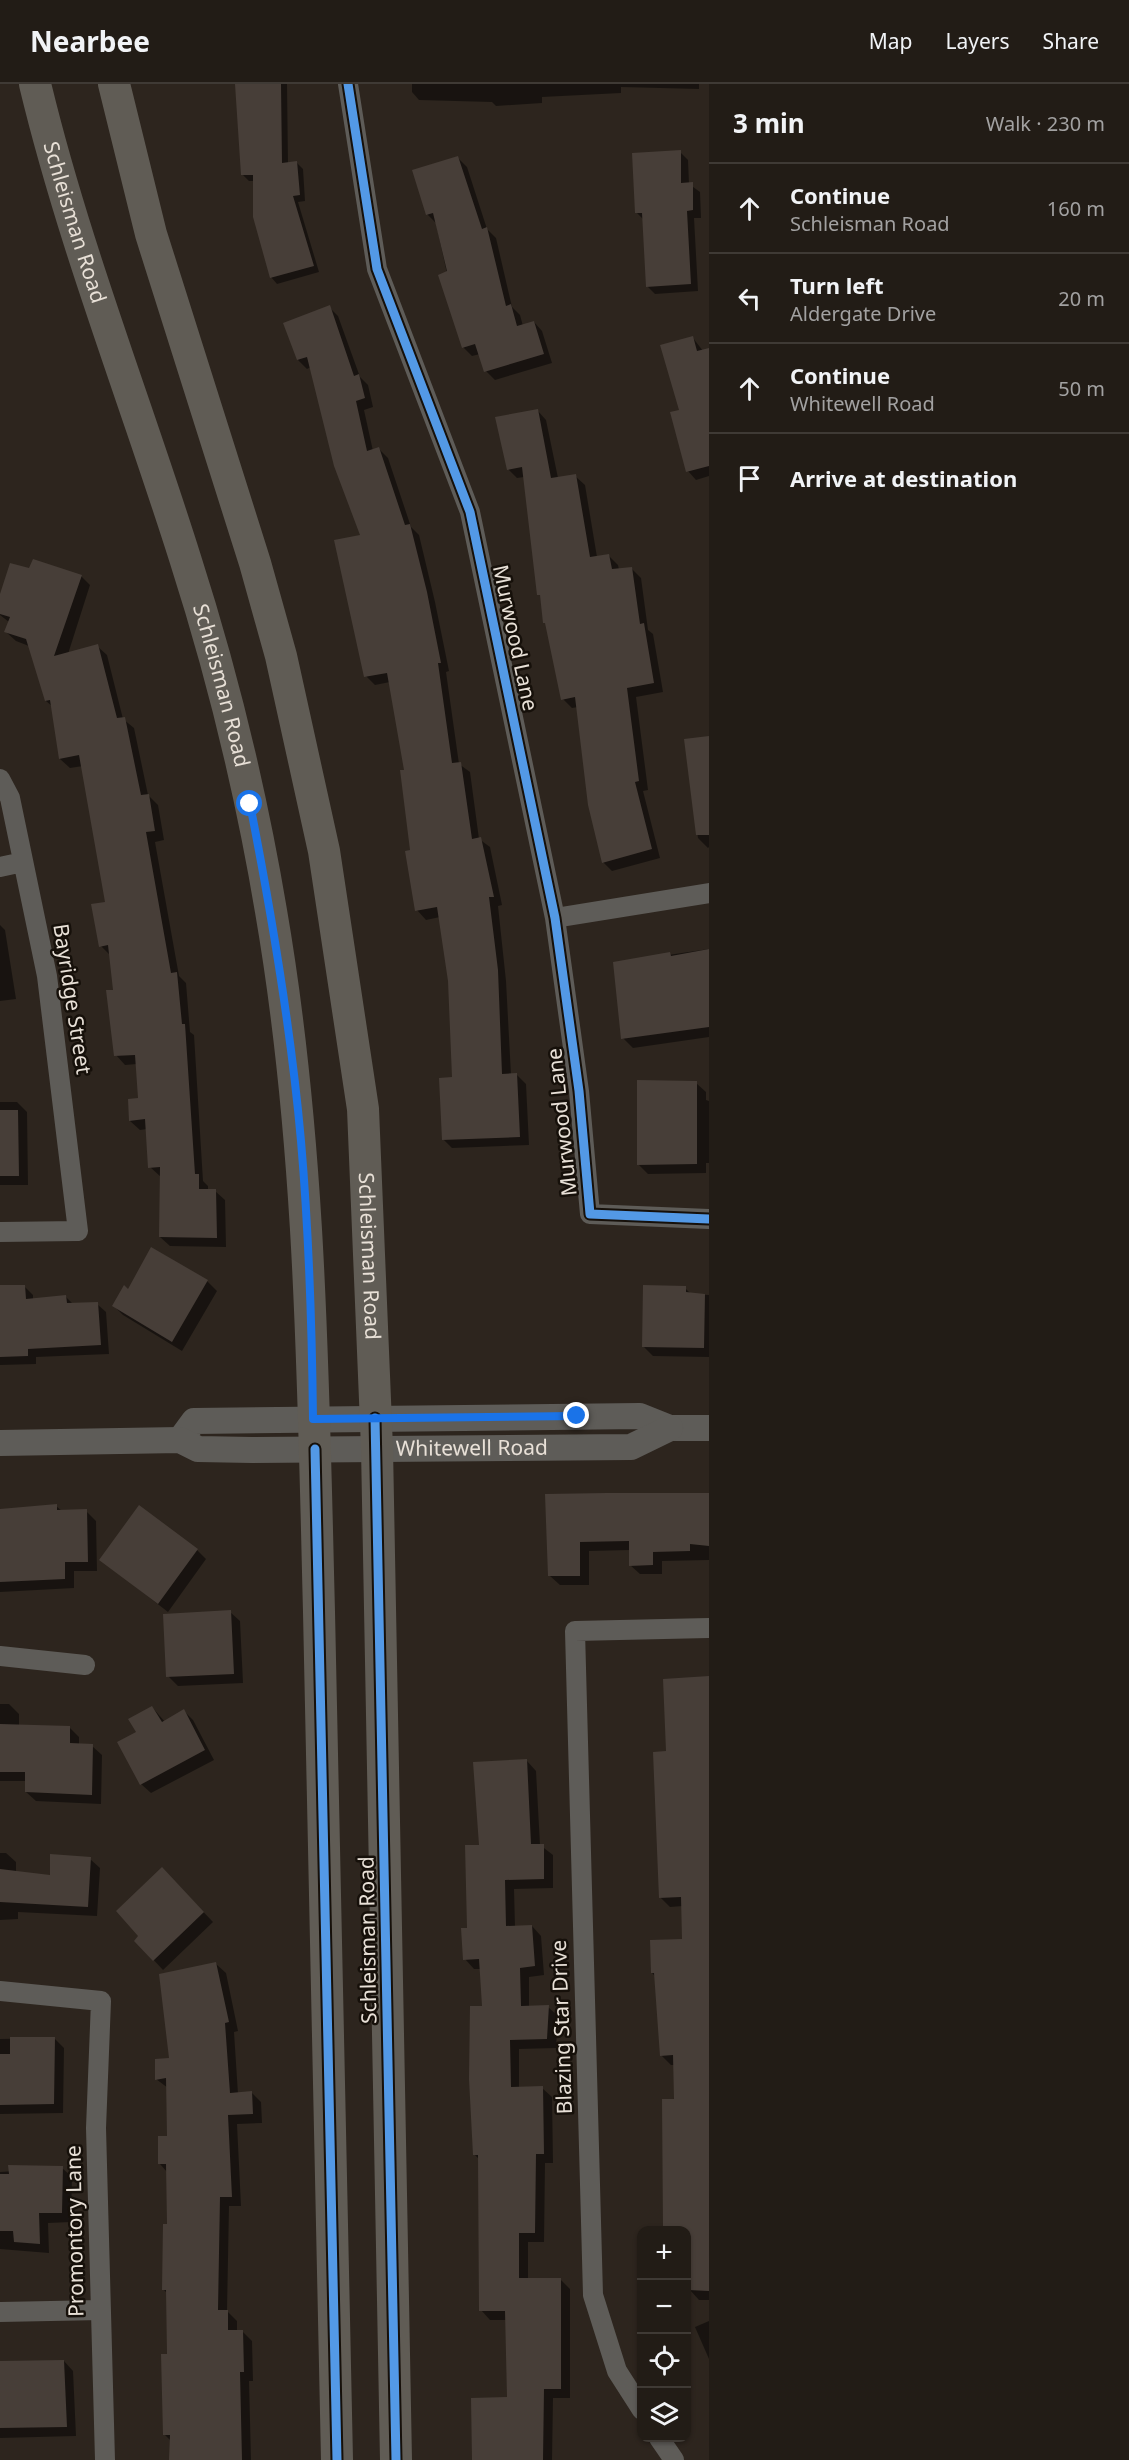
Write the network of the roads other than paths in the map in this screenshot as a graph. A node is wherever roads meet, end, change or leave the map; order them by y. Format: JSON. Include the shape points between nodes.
{"nodes":[{"id":1,"x":35,"y":84,"type":"edge"},
{"id":2,"x":114,"y":84,"type":"edge"},
{"id":3,"x":348,"y":84,"type":"edge"},
{"id":4,"x":0,"y":779,"type":"edge"},
{"id":5,"x":23,"y":862,"type":"junction"},
{"id":6,"x":0,"y":867,"type":"edge"},
{"id":7,"x":709,"y":893,"type":"edge"},
{"id":8,"x":555,"y":918,"type":"junction"},
{"id":9,"x":709,"y":1219,"type":"edge"},
{"id":10,"x":0,"y":1232,"type":"edge"},
{"id":11,"x":709,"y":1428,"type":"edge"},
{"id":12,"x":376,"y":1433,"type":"junction"},
{"id":13,"x":314,"y":1434,"type":"junction"},
{"id":14,"x":0,"y":1443,"type":"edge"},
{"id":15,"x":709,"y":1628,"type":"edge"},
{"id":16,"x":0,"y":1656,"type":"edge"},
{"id":17,"x":85,"y":1665,"type":"dead end"},
{"id":18,"x":0,"y":1991,"type":"edge"},
{"id":19,"x":100,"y":2310,"type":"junction"},
{"id":20,"x":0,"y":2312,"type":"edge"},
{"id":21,"x":637,"y":2402,"type":"edge"},
{"id":22,"x":661,"y":2442,"type":"edge"},
{"id":23,"x":671,"y":2459,"type":"edge"},
{"id":24,"x":105,"y":2460,"type":"edge"},
{"id":25,"x":337,"y":2460,"type":"edge"},
{"id":26,"x":396,"y":2460,"type":"edge"}],
"edges":[{"from":1,"to":13,"type":"main road","name":"Schleisman Road","via":[[54,162],[88,270],[186,558],[218,669],[250,804],[271,910],[301,1141]]},
{"from":2,"to":12,"type":"main road","name":"Schleisman Road","via":[[151,234],[275,635],[324,851],[363,1110]]},
{"from":3,"to":8,"type":"street","name":"Murwood Lane","via":[[378,269],[470,512]]},
{"from":4,"to":5,"type":"street","name":"Bayridge Street","via":[[10,798]]},
{"from":5,"to":6,"type":"street"},
{"from":5,"to":10,"type":"street","name":"Bayridge Street","via":[[47,976],[78,1231]]},
{"from":7,"to":8,"type":"street"},
{"from":8,"to":9,"type":"street","name":"Murwood Lane","via":[[579,1091],[590,1214]]},
{"from":11,"to":12,"type":"street","name":"Whitewell Road","via":[[670,1428],[640,1416]]},
{"from":12,"to":13,"type":"street","name":"Whitewell Road"},
{"from":12,"to":26,"type":"main road","name":"Schleisman Road"},
{"from":13,"to":14,"type":"street","name":"Whitewell Road","via":[[194,1421],[180,1440]]},
{"from":13,"to":25,"type":"main road","name":"Schleisman Road"},
{"from":15,"to":21,"type":"street","name":"Blazing Star Drive","via":[[575,1631],[593,2295],[616,2371]]},
{"from":16,"to":17,"type":"street"},
{"from":18,"to":19,"type":"street","name":"Promontory Lane","via":[[101,2001],[96,2128]]},
{"from":19,"to":20,"type":"street"},
{"from":19,"to":24,"type":"street","name":"Promontory Lane"},
{"from":22,"to":23,"type":"street"}]}
